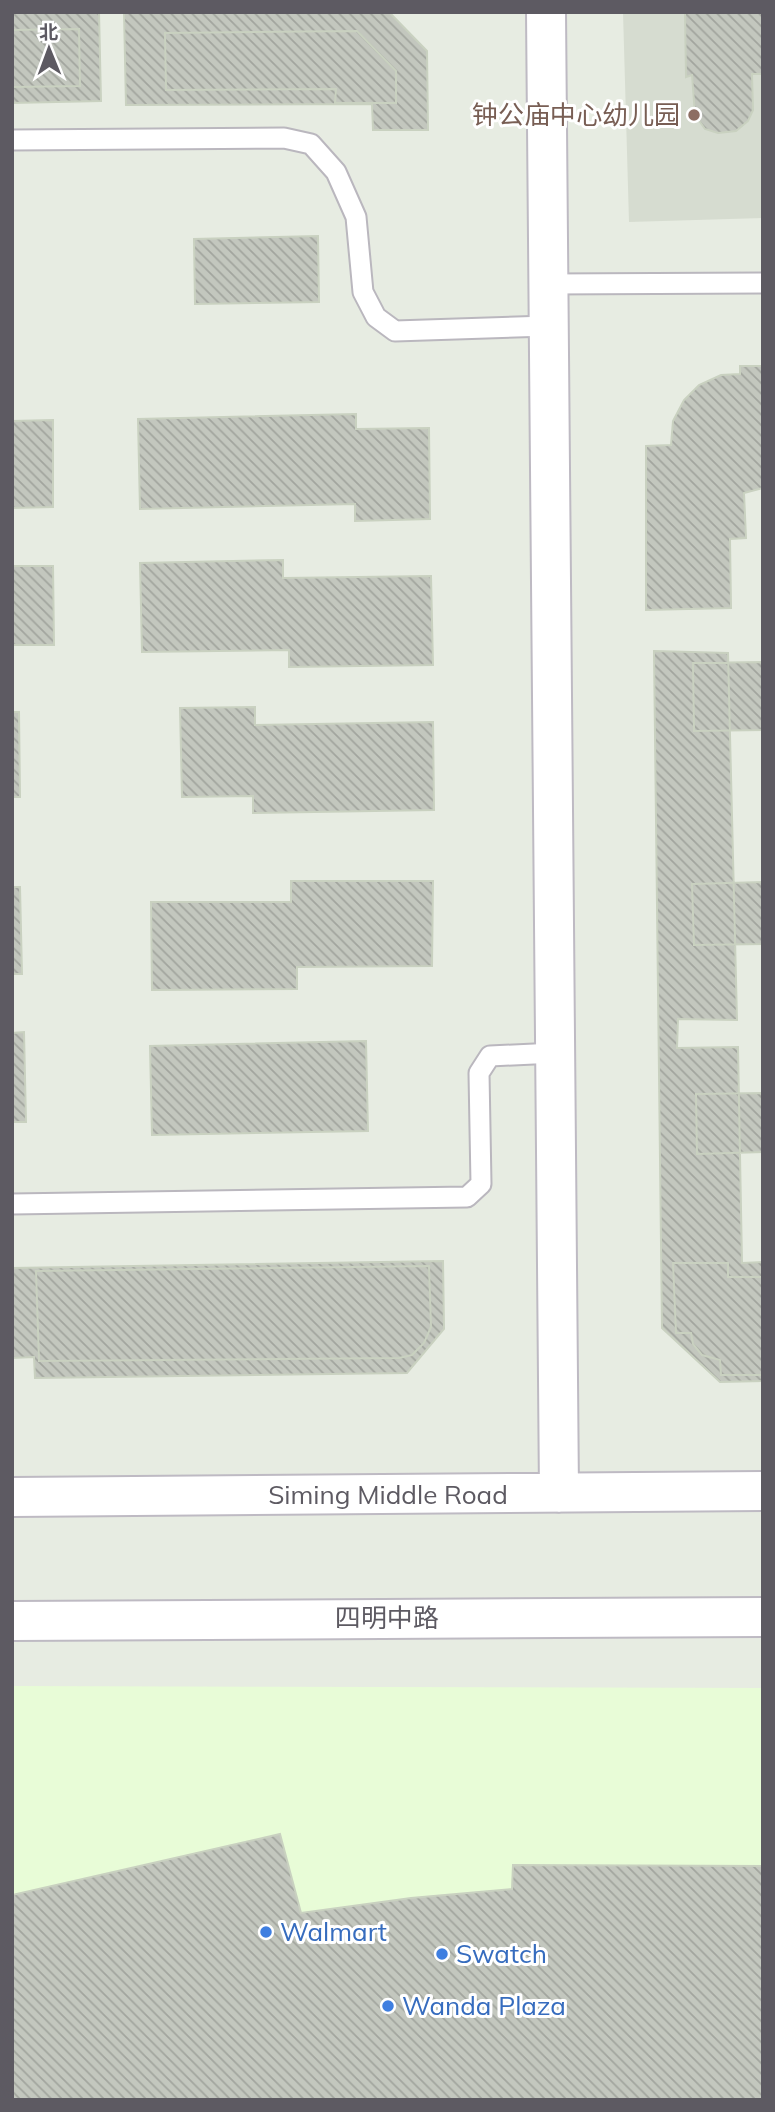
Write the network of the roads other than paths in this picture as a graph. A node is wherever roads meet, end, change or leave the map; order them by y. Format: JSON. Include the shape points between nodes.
{"nodes":[{"id":1,"x":545,"y":12,"type":"edge"},
{"id":2,"x":12,"y":140,"type":"edge"},
{"id":3,"x":763,"y":283,"type":"edge"},
{"id":4,"x":548,"y":284,"type":"junction"},
{"id":5,"x":548,"y":326,"type":"junction"},
{"id":6,"x":555,"y":1053,"type":"junction"},
{"id":7,"x":12,"y":1204,"type":"edge"},
{"id":8,"x":763,"y":1491,"type":"edge"},
{"id":9,"x":559,"y":1493,"type":"junction"},
{"id":10,"x":12,"y":1497,"type":"edge"},
{"id":11,"x":763,"y":1617,"type":"edge"},
{"id":12,"x":12,"y":1621,"type":"edge"}],
"edges":[{"from":1,"to":4,"type":"main road"},
{"from":2,"to":5,"type":"lane","via":[[284,138],[311,144],[336,172],[356,217],[363,292],[376,317],[395,331]]},
{"from":3,"to":4,"type":"lane"},
{"from":4,"to":5,"type":"main road"},
{"from":5,"to":6,"type":"main road"},
{"from":6,"to":7,"type":"lane","via":[[490,1056],[479,1073],[481,1184],[467,1197]]},
{"from":6,"to":9,"type":"main road"},
{"from":8,"to":9,"type":"main road","name":"Siming Middle Road"},
{"from":9,"to":10,"type":"main road","name":"Siming Middle Road"},
{"from":11,"to":12,"type":"main road","name":"四明中路"}]}
